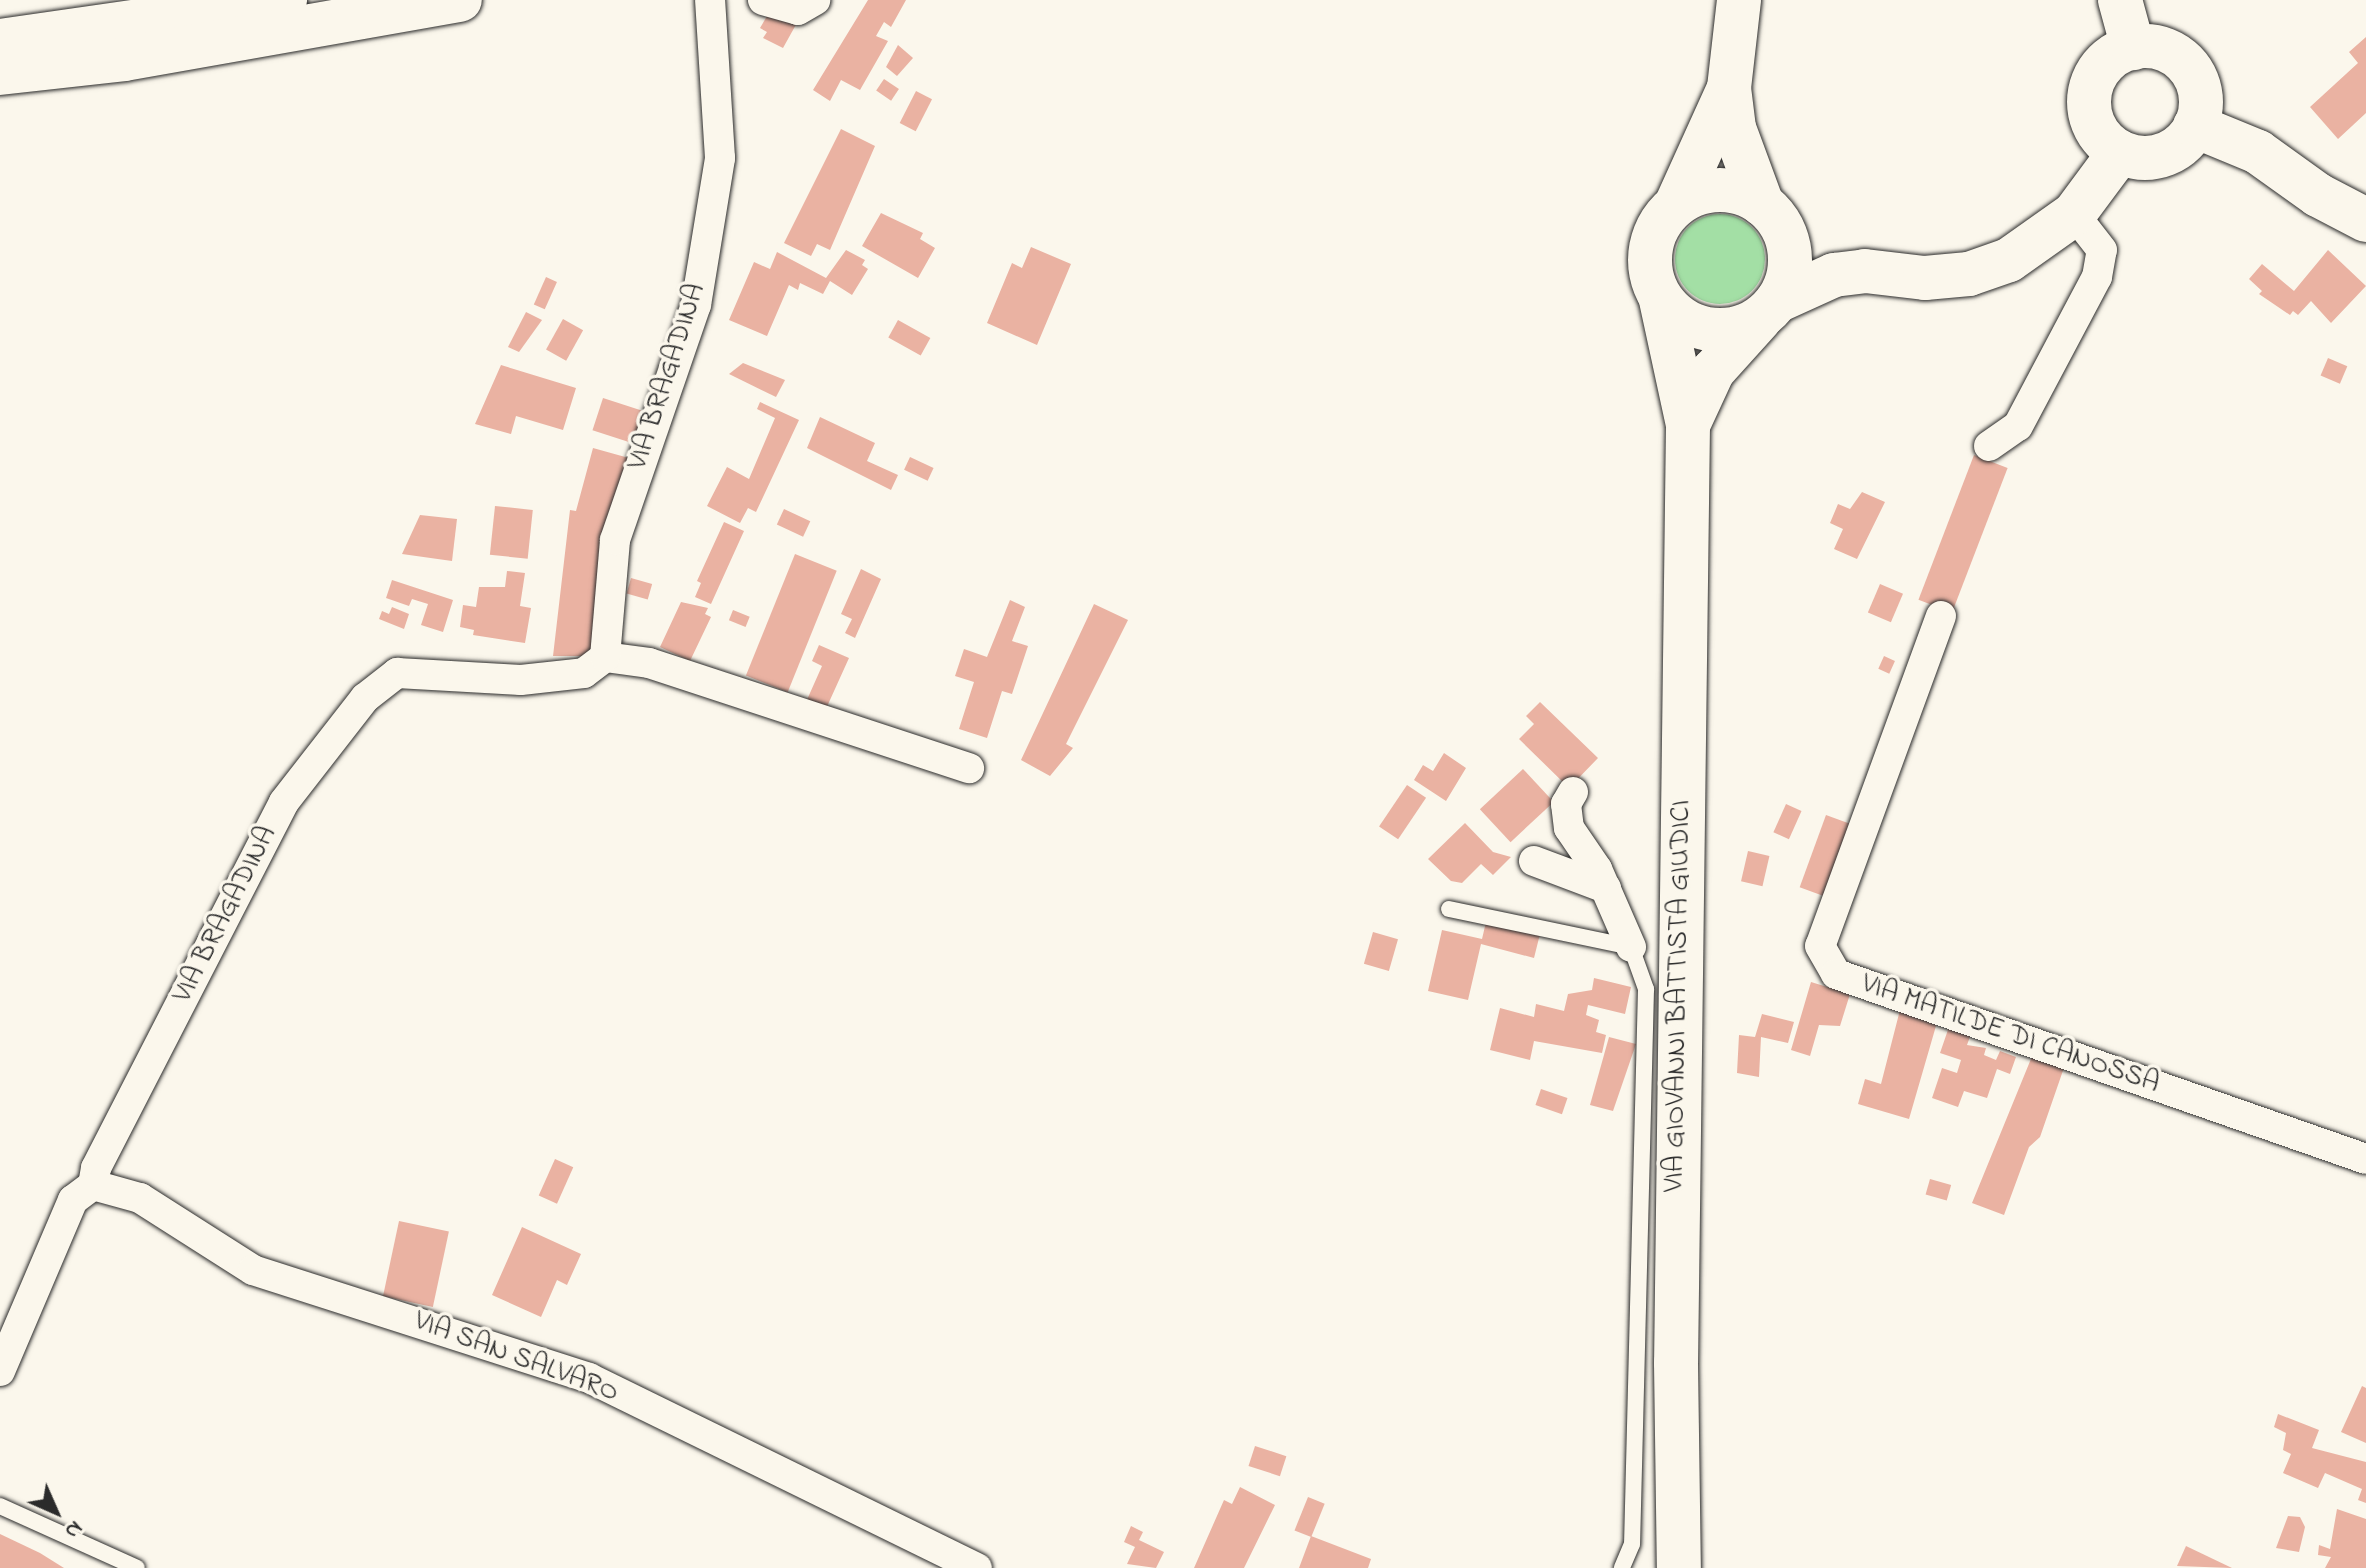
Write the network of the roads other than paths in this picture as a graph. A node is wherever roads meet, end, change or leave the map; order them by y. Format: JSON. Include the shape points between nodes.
{"nodes":[{"id":1,"x":193,"y":0,"type":"edge"},
{"id":2,"x":285,"y":0,"type":"edge"},
{"id":3,"x":460,"y":0,"type":"edge"},
{"id":4,"x":710,"y":0,"type":"edge"},
{"id":5,"x":763,"y":0,"type":"edge"},
{"id":6,"x":815,"y":0,"type":"edge"},
{"id":7,"x":1739,"y":0,"type":"edge"},
{"id":8,"x":2120,"y":0,"type":"edge"},
{"id":9,"x":125,"y":25,"type":"junction"},
{"id":10,"x":0,"y":41,"type":"edge"},
{"id":11,"x":2133,"y":48,"type":"junction"},
{"id":12,"x":0,"y":73,"type":"edge"},
{"id":13,"x":1729,"y":88,"type":"junction"},
{"id":14,"x":2195,"y":126,"type":"junction"},
{"id":15,"x":2120,"y":152,"type":"junction"},
{"id":16,"x":2318,"y":195,"type":"junction"},
{"id":17,"x":1676,"y":205,"type":"junction"},
{"id":18,"x":2074,"y":214,"type":"junction"},
{"id":19,"x":1771,"y":215,"type":"junction"},
{"id":20,"x":2366,"y":220,"type":"edge"},
{"id":21,"x":2366,"y":243,"type":"edge"},
{"id":22,"x":1865,"y":271,"type":"junction"},
{"id":23,"x":1661,"y":300,"type":"junction"},
{"id":24,"x":1769,"y":310,"type":"junction"},
{"id":25,"x":1688,"y":425,"type":"junction"},
{"id":26,"x":1989,"y":446,"type":"dead end"},
{"id":27,"x":1941,"y":616,"type":"dead end"},
{"id":28,"x":605,"y":657,"type":"junction"},
{"id":29,"x":969,"y":768,"type":"dead end"},
{"id":30,"x":1573,"y":792,"type":"dead end"},
{"id":31,"x":1534,"y":861,"type":"dead end"},
{"id":32,"x":1606,"y":888,"type":"junction"},
{"id":33,"x":1449,"y":909,"type":"dead end"},
{"id":34,"x":1631,"y":947,"type":"junction"},
{"id":35,"x":2366,"y":1159,"type":"edge"},
{"id":36,"x":93,"y":1185,"type":"junction"},
{"id":37,"x":0,"y":1371,"type":"edge"},
{"id":38,"x":0,"y":1506,"type":"edge"},
{"id":39,"x":137,"y":1568,"type":"edge"},
{"id":40,"x":977,"y":1568,"type":"edge"},
{"id":41,"x":1622,"y":1568,"type":"edge"},
{"id":42,"x":1679,"y":1568,"type":"edge"}],
"edges":[{"from":1,"to":9,"type":"main road"},
{"from":2,"to":9,"type":"main road"},
{"from":3,"to":12,"type":"main road","via":[[124,59]]},
{"from":4,"to":28,"type":"street","name":"VIA BRAGADINA","via":[[720,158],[696,305],[615,540]]},
{"from":5,"to":6,"type":"street","via":[[798,10]]},
{"from":7,"to":13,"type":"main road"},
{"from":8,"to":11,"type":"main road"},
{"from":9,"to":10,"type":"main road"},
{"from":11,"to":14,"type":"main road","via":[[2169,52],[2191,71],[2200,98]]},
{"from":11,"to":15,"type":"main road","via":[[2103,65],[2090,91],[2092,120]]},
{"from":13,"to":17,"type":"main road"},
{"from":13,"to":19,"type":"main road","via":[[1734,128]]},
{"from":14,"to":15,"type":"main road","via":[[2163,155]]},
{"from":14,"to":16,"type":"main road","via":[[2258,152]]},
{"from":15,"to":18,"type":"main road"},
{"from":16,"to":20,"type":"main road"},
{"from":16,"to":21,"type":"main road"},
{"from":17,"to":19,"type":"main road","via":[[1719,190]]},
{"from":17,"to":23,"type":"main road","via":[[1659,225],[1650,250]]},
{"from":18,"to":22,"type":"main road","via":[[2009,260],[1969,274],[1925,278]]},
{"from":18,"to":26,"type":"street","via":[[2102,250],[2097,277],[2018,426]]},
{"from":19,"to":22,"type":"main road"},
{"from":19,"to":24,"type":"main road","via":[[1790,264]]},
{"from":22,"to":24,"type":"main road","via":[[1834,275]]},
{"from":23,"to":24,"type":"main road","via":[[1677,316],[1718,331]]},
{"from":23,"to":25,"type":"main road","name":"VIA GIOVANNI BATTISTA GIUDICI"},
{"from":24,"to":25,"type":"main road","name":"VIA GIOVANNI BATTISTA GIUDICI","via":[[1713,371]]},
{"from":25,"to":42,"type":"main road","name":"VIA GIOVANNI BATTISTA GIUDICI","via":[[1677,1284]]},
{"from":27,"to":35,"type":"street","name":"VIA MATILDE DI CANOSSA","via":[[1820,946],[1836,974]]},
{"from":28,"to":29,"type":"street","via":[[649,663]]},
{"from":28,"to":36,"type":"street","name":"VIA BRAGADINA","via":[[584,673],[521,680],[397,673],[365,698],[284,802],[96,1168]]},
{"from":30,"to":32,"type":"street","via":[[1566,804],[1569,828]]},
{"from":31,"to":32,"type":"street"},
{"from":32,"to":34,"type":"street"},
{"from":33,"to":34,"type":"lane"},
{"from":34,"to":41,"type":"lane","via":[[1646,989],[1632,1544]]},
{"from":36,"to":37,"type":"street","name":"VIA BRAGADINA","via":[[73,1200]]},
{"from":36,"to":40,"type":"street","name":"VIA SAN SALVARO","via":[[140,1198],[253,1270],[589,1378]]},
{"from":38,"to":39,"type":"lane"}]}
